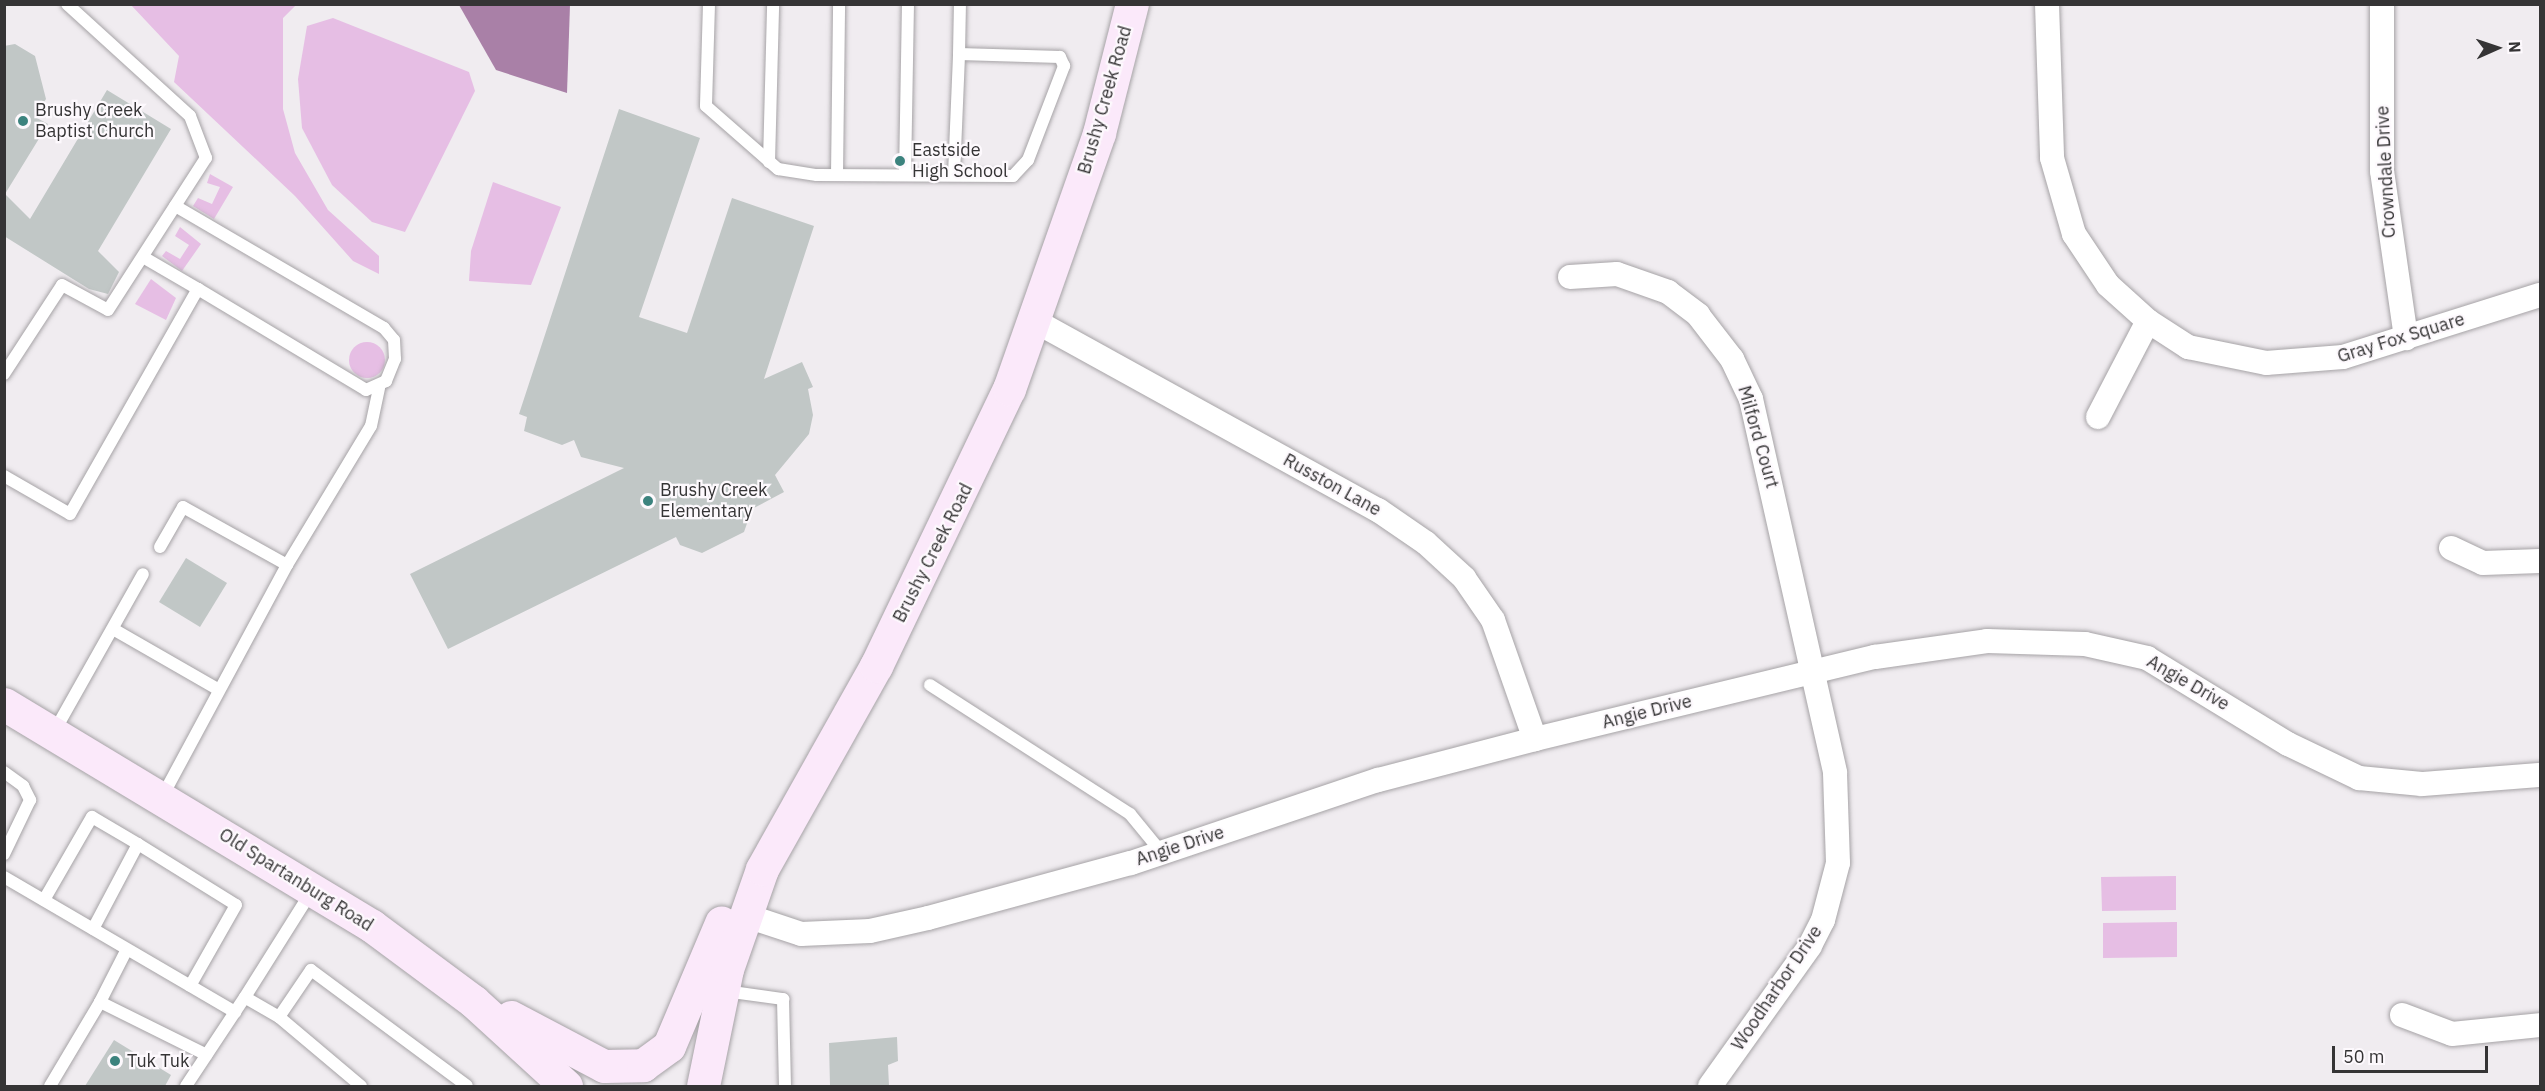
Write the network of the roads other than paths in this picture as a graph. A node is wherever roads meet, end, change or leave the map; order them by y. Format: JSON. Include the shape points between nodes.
{"nodes":[{"id":1,"x":68,"y":4,"type":"edge"},
{"id":2,"x":709,"y":4,"type":"edge"},
{"id":3,"x":773,"y":4,"type":"edge"},
{"id":4,"x":839,"y":4,"type":"edge"},
{"id":5,"x":908,"y":4,"type":"edge"},
{"id":6,"x":960,"y":4,"type":"edge"},
{"id":7,"x":1132,"y":4,"type":"edge"},
{"id":8,"x":2047,"y":4,"type":"edge"},
{"id":9,"x":2382,"y":4,"type":"edge"},
{"id":10,"x":959,"y":54,"type":"junction"},
{"id":11,"x":770,"y":162,"type":"junction"},
{"id":12,"x":837,"y":175,"type":"junction"},
{"id":13,"x":905,"y":175,"type":"junction"},
{"id":14,"x":954,"y":175,"type":"junction"},
{"id":15,"x":175,"y":206,"type":"junction"},
{"id":16,"x":143,"y":257,"type":"junction"},
{"id":17,"x":1570,"y":277,"type":"dead end"},
{"id":18,"x":198,"y":289,"type":"junction"},
{"id":19,"x":2541,"y":295,"type":"edge"},
{"id":20,"x":1035,"y":321,"type":"junction"},
{"id":21,"x":2148,"y":321,"type":"junction"},
{"id":22,"x":2406,"y":338,"type":"junction"},
{"id":23,"x":4,"y":374,"type":"edge"},
{"id":24,"x":379,"y":388,"type":"junction"},
{"id":25,"x":2098,"y":417,"type":"dead end"},
{"id":26,"x":4,"y":476,"type":"edge"},
{"id":27,"x":160,"y":547,"type":"dead end"},
{"id":28,"x":2451,"y":548,"type":"dead end"},
{"id":29,"x":2541,"y":561,"type":"edge"},
{"id":30,"x":287,"y":565,"type":"junction"},
{"id":31,"x":143,"y":574,"type":"dead end"},
{"id":32,"x":113,"y":629,"type":"junction"},
{"id":33,"x":1814,"y":671,"type":"junction"},
{"id":34,"x":930,"y":685,"type":"dead end"},
{"id":35,"x":219,"y":690,"type":"junction"},
{"id":36,"x":4,"y":704,"type":"edge"},
{"id":37,"x":54,"y":733,"type":"junction"},
{"id":38,"x":1535,"y":739,"type":"junction"},
{"id":39,"x":4,"y":772,"type":"edge"},
{"id":40,"x":2541,"y":775,"type":"edge"},
{"id":41,"x":806,"y":787,"type":"junction"},
{"id":42,"x":162,"y":798,"type":"junction"},
{"id":43,"x":138,"y":844,"type":"junction"},
{"id":44,"x":1162,"y":853,"type":"junction"},
{"id":45,"x":4,"y":854,"type":"edge"},
{"id":46,"x":4,"y":877,"type":"edge"},
{"id":47,"x":313,"y":888,"type":"junction"},
{"id":48,"x":44,"y":900,"type":"junction"},
{"id":49,"x":744,"y":915,"type":"junction"},
{"id":50,"x":93,"y":929,"type":"junction"},
{"id":51,"x":127,"y":949,"type":"junction"},
{"id":52,"x":451,"y":984,"type":"junction"},
{"id":53,"x":190,"y":986,"type":"junction"},
{"id":54,"x":722,"y":990,"type":"junction"},
{"id":55,"x":245,"y":997,"type":"junction"},
{"id":56,"x":100,"y":1002,"type":"junction"},
{"id":57,"x":235,"y":1012,"type":"junction"},
{"id":58,"x":2402,"y":1015,"type":"dead end"},
{"id":59,"x":279,"y":1017,"type":"junction"},
{"id":60,"x":2541,"y":1025,"type":"edge"},
{"id":61,"x":207,"y":1055,"type":"junction"},
{"id":62,"x":50,"y":1086,"type":"edge"},
{"id":63,"x":186,"y":1086,"type":"edge"},
{"id":64,"x":361,"y":1086,"type":"edge"},
{"id":65,"x":467,"y":1086,"type":"edge"},
{"id":66,"x":566,"y":1086,"type":"edge"},
{"id":67,"x":703,"y":1086,"type":"edge"},
{"id":68,"x":785,"y":1086,"type":"edge"},
{"id":69,"x":1710,"y":1086,"type":"edge"}],
"edges":[{"from":1,"to":15,"type":"lane","via":[[190,117],[206,158]]},
{"from":2,"to":11,"type":"lane","via":[[706,106]]},
{"from":3,"to":11,"type":"lane"},
{"from":4,"to":12,"type":"lane"},
{"from":5,"to":13,"type":"lane"},
{"from":6,"to":10,"type":"lane"},
{"from":7,"to":20,"type":"main road","name":"Brushy Creek Road","via":[[1098,133]]},
{"from":8,"to":21,"type":"street","name":"Gray Fox Square","via":[[2052,158],[2060,197],[2074,234],[2099,275]]},
{"from":9,"to":22,"type":"street","name":"Crowndale Drive","via":[[2383,181]]},
{"from":10,"to":14,"type":"lane"},
{"from":10,"to":14,"type":"lane","via":[[1060,57],[1064,66],[1028,159],[1012,176]]},
{"from":11,"to":12,"type":"lane","via":[[778,169]]},
{"from":12,"to":13,"type":"lane"},
{"from":13,"to":14,"type":"lane"},
{"from":15,"to":16,"type":"lane"},
{"from":15,"to":24,"type":"lane","via":[[384,328],[394,340],[395,359]]},
{"from":16,"to":18,"type":"lane"},
{"from":16,"to":23,"type":"lane","via":[[108,310],[62,285]]},
{"from":17,"to":33,"type":"street","name":"Milford Court","via":[[1617,274],[1668,292],[1698,315],[1732,359],[1751,399]]},
{"from":18,"to":24,"type":"lane","via":[[366,390]]},
{"from":18,"to":26,"type":"lane","via":[[70,514]]},
{"from":19,"to":22,"type":"street","name":"Gray Fox Square"},
{"from":20,"to":38,"type":"street","name":"Russton Lane","via":[[1378,510],[1426,543],[1464,578],[1492,620]]},
{"from":20,"to":41,"type":"main road","name":"Brushy Creek Road","via":[[979,461],[876,666]]},
{"from":21,"to":22,"type":"street","name":"Gray Fox Square","via":[[2201,352],[2266,363],[2343,357]]},
{"from":21,"to":25,"type":"street"},
{"from":24,"to":30,"type":"lane","via":[[371,426]]},
{"from":27,"to":30,"type":"lane","via":[[183,507]]},
{"from":28,"to":29,"type":"street","via":[[2483,563]]},
{"from":30,"to":35,"type":"lane"},
{"from":31,"to":32,"type":"lane"},
{"from":32,"to":35,"type":"lane"},
{"from":32,"to":37,"type":"lane"},
{"from":33,"to":38,"type":"street","name":"Angie Drive"},
{"from":33,"to":40,"type":"street","name":"Angie Drive","via":[[1940,646],[2085,644],[2124,650],[2172,669],[2288,744],[2359,778],[2422,784]]},
{"from":33,"to":69,"type":"street","name":"Woodharbor Drive","via":[[1838,805],[1832,892],[1810,946]]},
{"from":34,"to":44,"type":"lane","via":[[1130,814]]},
{"from":35,"to":42,"type":"lane"},
{"from":36,"to":37,"type":"main road","name":"Old Spartanburg Road"},
{"from":37,"to":42,"type":"main road","name":"Old Spartanburg Road"},
{"from":38,"to":44,"type":"street","name":"Angie Drive","via":[[1378,780]]},
{"from":39,"to":45,"type":"lane","via":[[23,786],[30,800]]},
{"from":41,"to":49,"type":"main road","name":"Brushy Creek Road","via":[[762,869]]},
{"from":41,"to":52,"type":"main road","via":[[730,900],[684,1015],[658,1058],[633,1067],[604,1066]]},
{"from":42,"to":47,"type":"main road","name":"Old Spartanburg Road"},
{"from":43,"to":48,"type":"lane","via":[[92,817]]},
{"from":43,"to":50,"type":"lane"},
{"from":43,"to":53,"type":"lane","via":[[236,905]]},
{"from":44,"to":49,"type":"street","name":"Angie Drive","via":[[1027,893],[870,931],[801,934]]},
{"from":46,"to":48,"type":"lane"},
{"from":47,"to":52,"type":"main road","name":"Old Spartanburg Road"},
{"from":47,"to":55,"type":"lane"},
{"from":48,"to":50,"type":"lane"},
{"from":49,"to":54,"type":"main road","name":"Brushy Creek Road"},
{"from":50,"to":51,"type":"lane"},
{"from":51,"to":53,"type":"lane"},
{"from":51,"to":56,"type":"lane"},
{"from":52,"to":66,"type":"main road","name":"Old Spartanburg Road"},
{"from":53,"to":57,"type":"lane"},
{"from":54,"to":67,"type":"main road","name":"Brushy Creek Road"},
{"from":54,"to":68,"type":"lane","via":[[783,999]]},
{"from":55,"to":57,"type":"lane"},
{"from":55,"to":59,"type":"lane"},
{"from":56,"to":61,"type":"lane"},
{"from":56,"to":62,"type":"lane"},
{"from":57,"to":61,"type":"lane"},
{"from":58,"to":60,"type":"street","via":[[2452,1035]]},
{"from":59,"to":64,"type":"lane"},
{"from":59,"to":65,"type":"lane","via":[[311,970]]},
{"from":61,"to":63,"type":"lane"}]}
